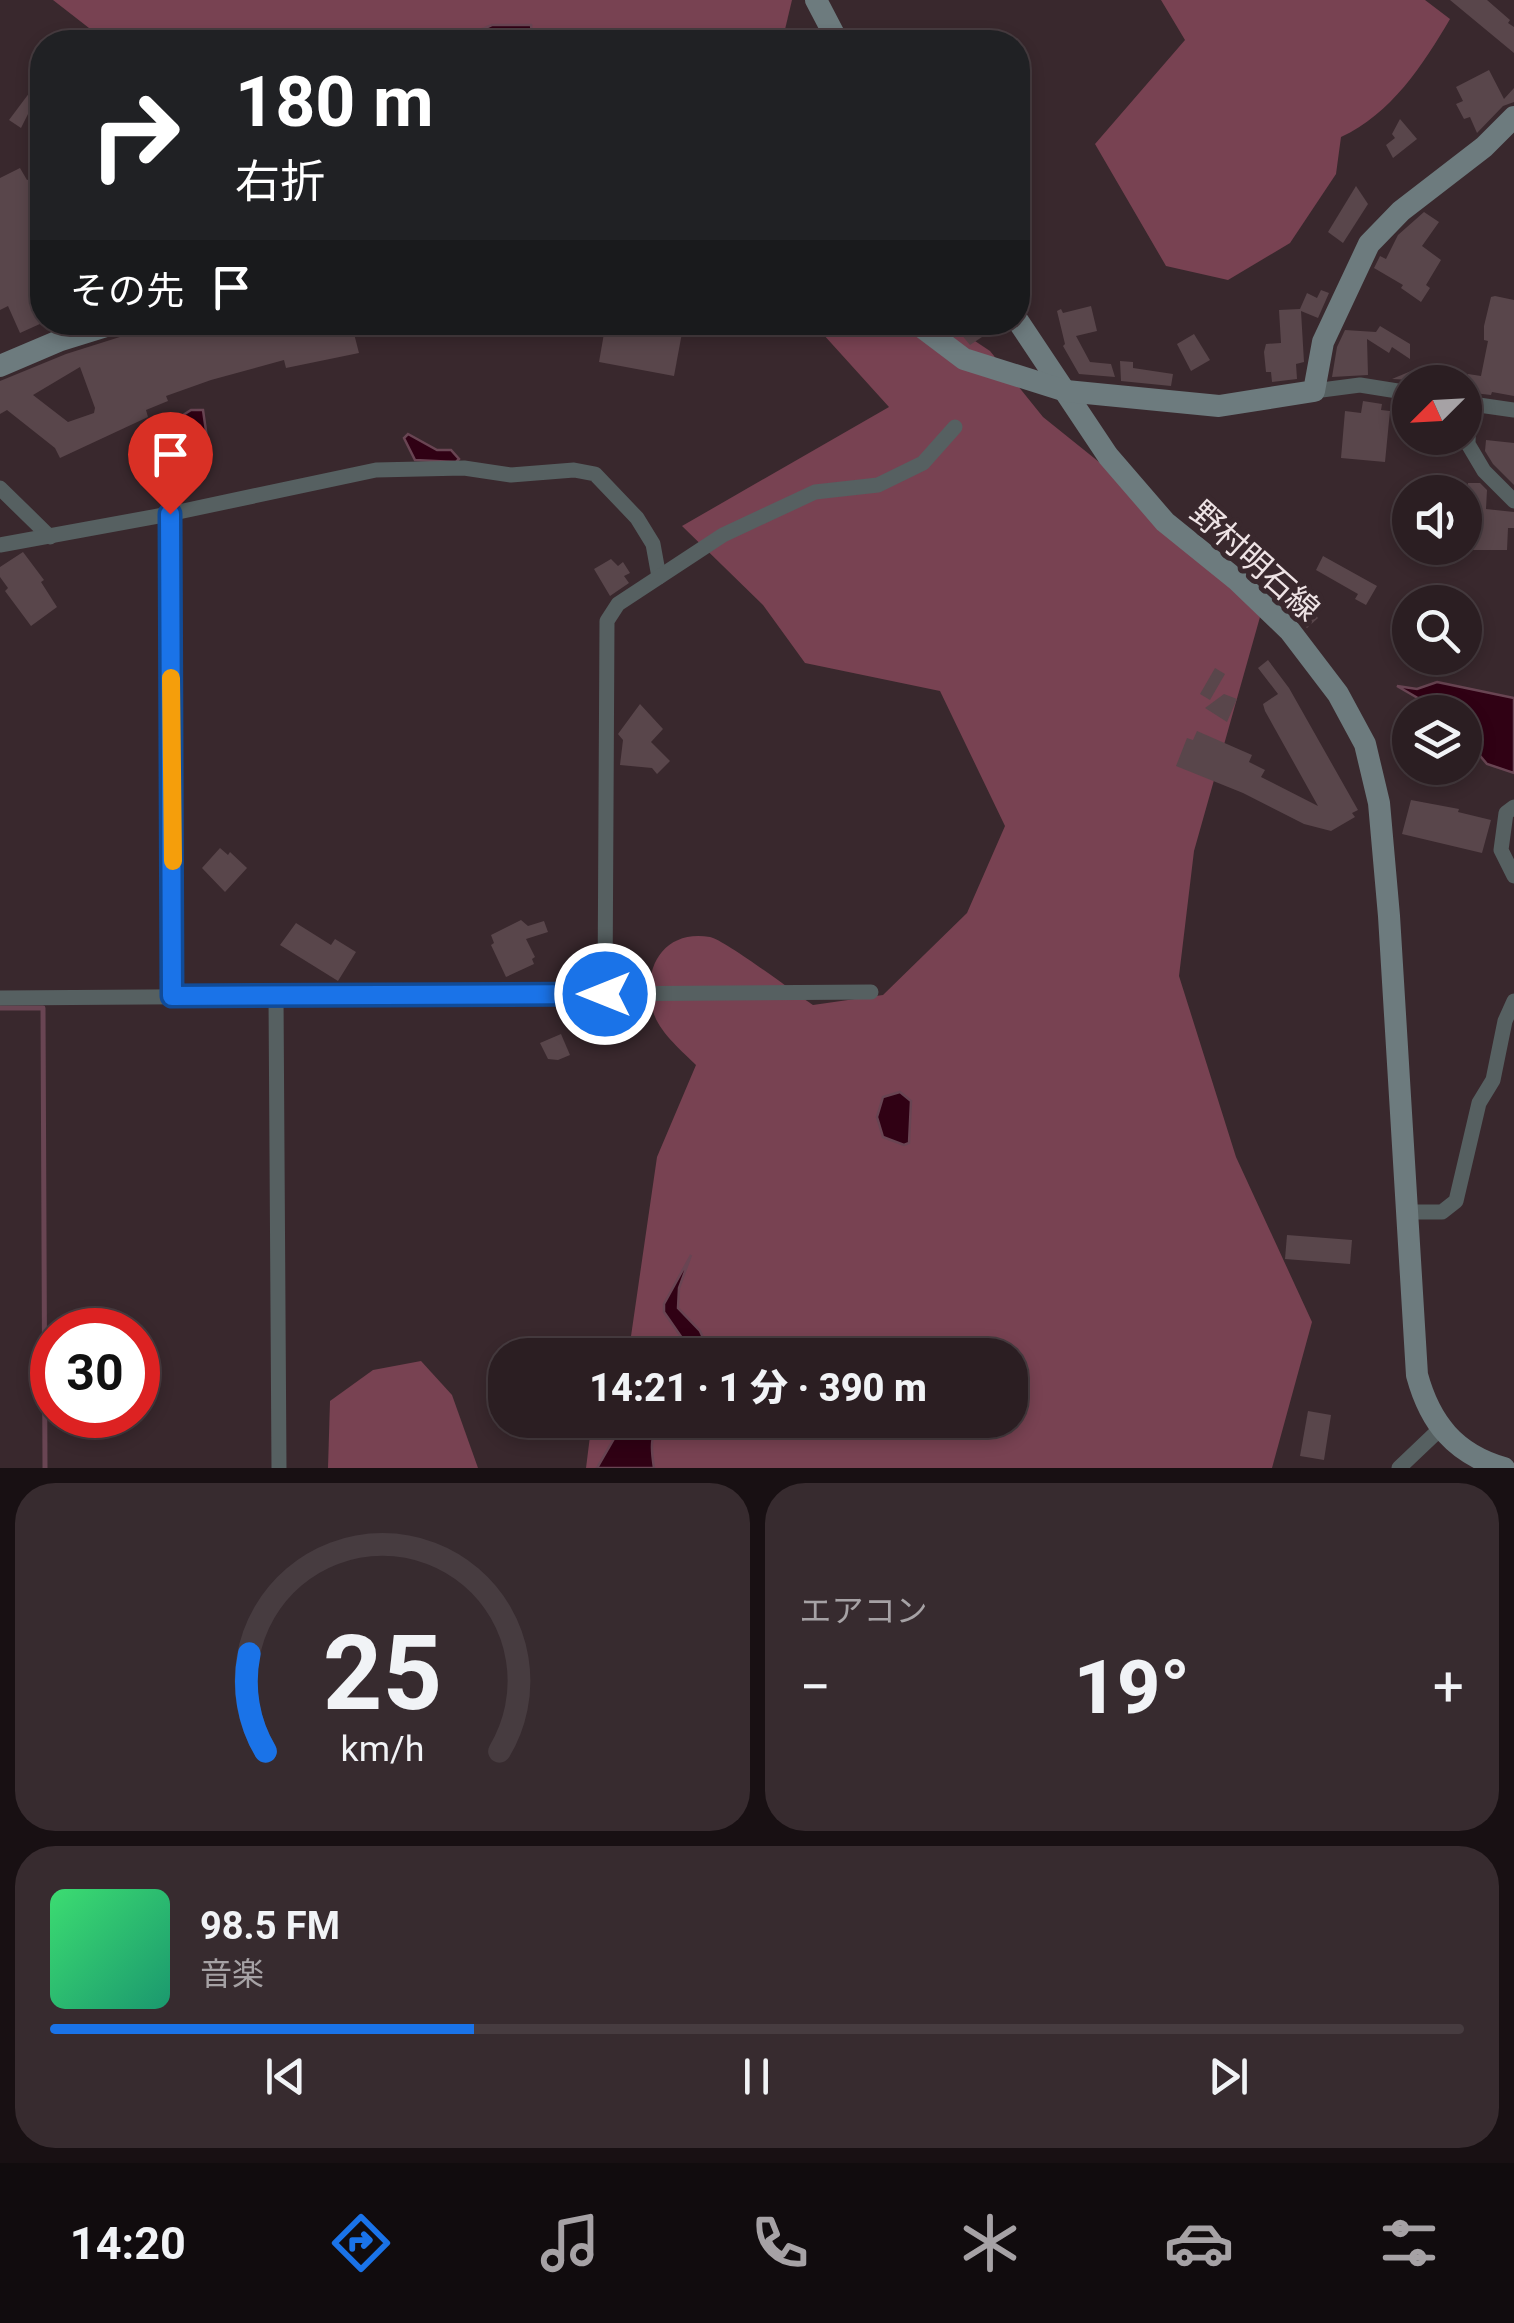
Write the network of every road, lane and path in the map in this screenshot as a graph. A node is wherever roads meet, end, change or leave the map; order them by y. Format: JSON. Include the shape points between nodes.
{"nodes":[{"id":1,"x":816,"y":0,"type":"edge"},
{"id":2,"x":832,"y":30,"type":"edge"},
{"id":3,"x":1514,"y":117,"type":"edge"},
{"id":4,"x":78,"y":335,"type":"edge"},
{"id":5,"x":932,"y":335,"type":"edge"},
{"id":6,"x":1027,"y":335,"type":"edge"},
{"id":7,"x":0,"y":366,"type":"edge"},
{"id":8,"x":1066,"y":391,"type":"junction"},
{"id":9,"x":1314,"y":391,"type":"junction"},
{"id":10,"x":1392,"y":391,"type":"edge"},
{"id":11,"x":1482,"y":405,"type":"edge"},
{"id":12,"x":1514,"y":410,"type":"edge"},
{"id":13,"x":955,"y":427,"type":"dead end"},
{"id":14,"x":1475,"y":455,"type":"edge"},
{"id":15,"x":0,"y":488,"type":"edge"},
{"id":16,"x":1514,"y":501,"type":"edge"},
{"id":17,"x":170,"y":514,"type":"junction"},
{"id":18,"x":50,"y":537,"type":"junction"},
{"id":19,"x":0,"y":545,"type":"edge"},
{"id":20,"x":659,"y":577,"type":"junction"},
{"id":21,"x":1514,"y":807,"type":"edge"},
{"id":22,"x":1514,"y":876,"type":"edge"},
{"id":23,"x":871,"y":992,"type":"dead end"},
{"id":24,"x":605,"y":994,"type":"junction"},
{"id":25,"x":172,"y":996,"type":"junction"},
{"id":26,"x":276,"y":996,"type":"junction"},
{"id":27,"x":0,"y":998,"type":"edge"},
{"id":28,"x":1514,"y":1001,"type":"edge"},
{"id":29,"x":1407,"y":1212,"type":"junction"},
{"id":30,"x":1440,"y":1428,"type":"junction"},
{"id":31,"x":1405,"y":1466,"type":"edge"},
{"id":32,"x":279,"y":1468,"type":"edge"},
{"id":33,"x":1504,"y":1468,"type":"edge"}],
"edges":[{"from":1,"to":2,"type":"main road"},
{"from":3,"to":9,"type":"main road","via":[[1369,244],[1323,342]]},
{"from":4,"to":7,"type":"main road"},
{"from":5,"to":8,"type":"main road","via":[[964,360]]},
{"from":6,"to":8,"type":"main road","name":"野村明石線"},
{"from":8,"to":9,"type":"main road","via":[[1219,406]]},
{"from":8,"to":29,"type":"main road","name":"野村明石線","via":[[1108,456],[1165,522],[1290,631],[1338,694],[1364,744],[1379,803]]},
{"from":9,"to":10,"type":"street","via":[[1360,385]]},
{"from":11,"to":12,"type":"street"},
{"from":13,"to":20,"type":"street","via":[[923,463],[878,485],[814,492]]},
{"from":14,"to":16,"type":"street"},
{"from":15,"to":18,"type":"street"},
{"from":17,"to":18,"type":"street"},
{"from":17,"to":20,"type":"street","via":[[376,470],[574,470],[595,474],[637,518],[653,544]]},
{"from":17,"to":25,"type":"street"},
{"from":18,"to":19,"type":"street"},
{"from":20,"to":24,"type":"street","via":[[618,604],[607,621]]},
{"from":21,"to":22,"type":"street","via":[[1506,812],[1501,850]]},
{"from":23,"to":24,"type":"street"},
{"from":24,"to":26,"type":"street"},
{"from":25,"to":26,"type":"street"},
{"from":25,"to":27,"type":"street"},
{"from":26,"to":32,"type":"street"},
{"from":28,"to":29,"type":"street","via":[[1456,1202],[1442,1212]]},
{"from":29,"to":30,"type":"main road","name":"野村明石線","via":[[1417,1375]]},
{"from":30,"to":31,"type":"street"},
{"from":30,"to":33,"type":"main road","name":"野村明石線","via":[[1475,1460]]}]}
